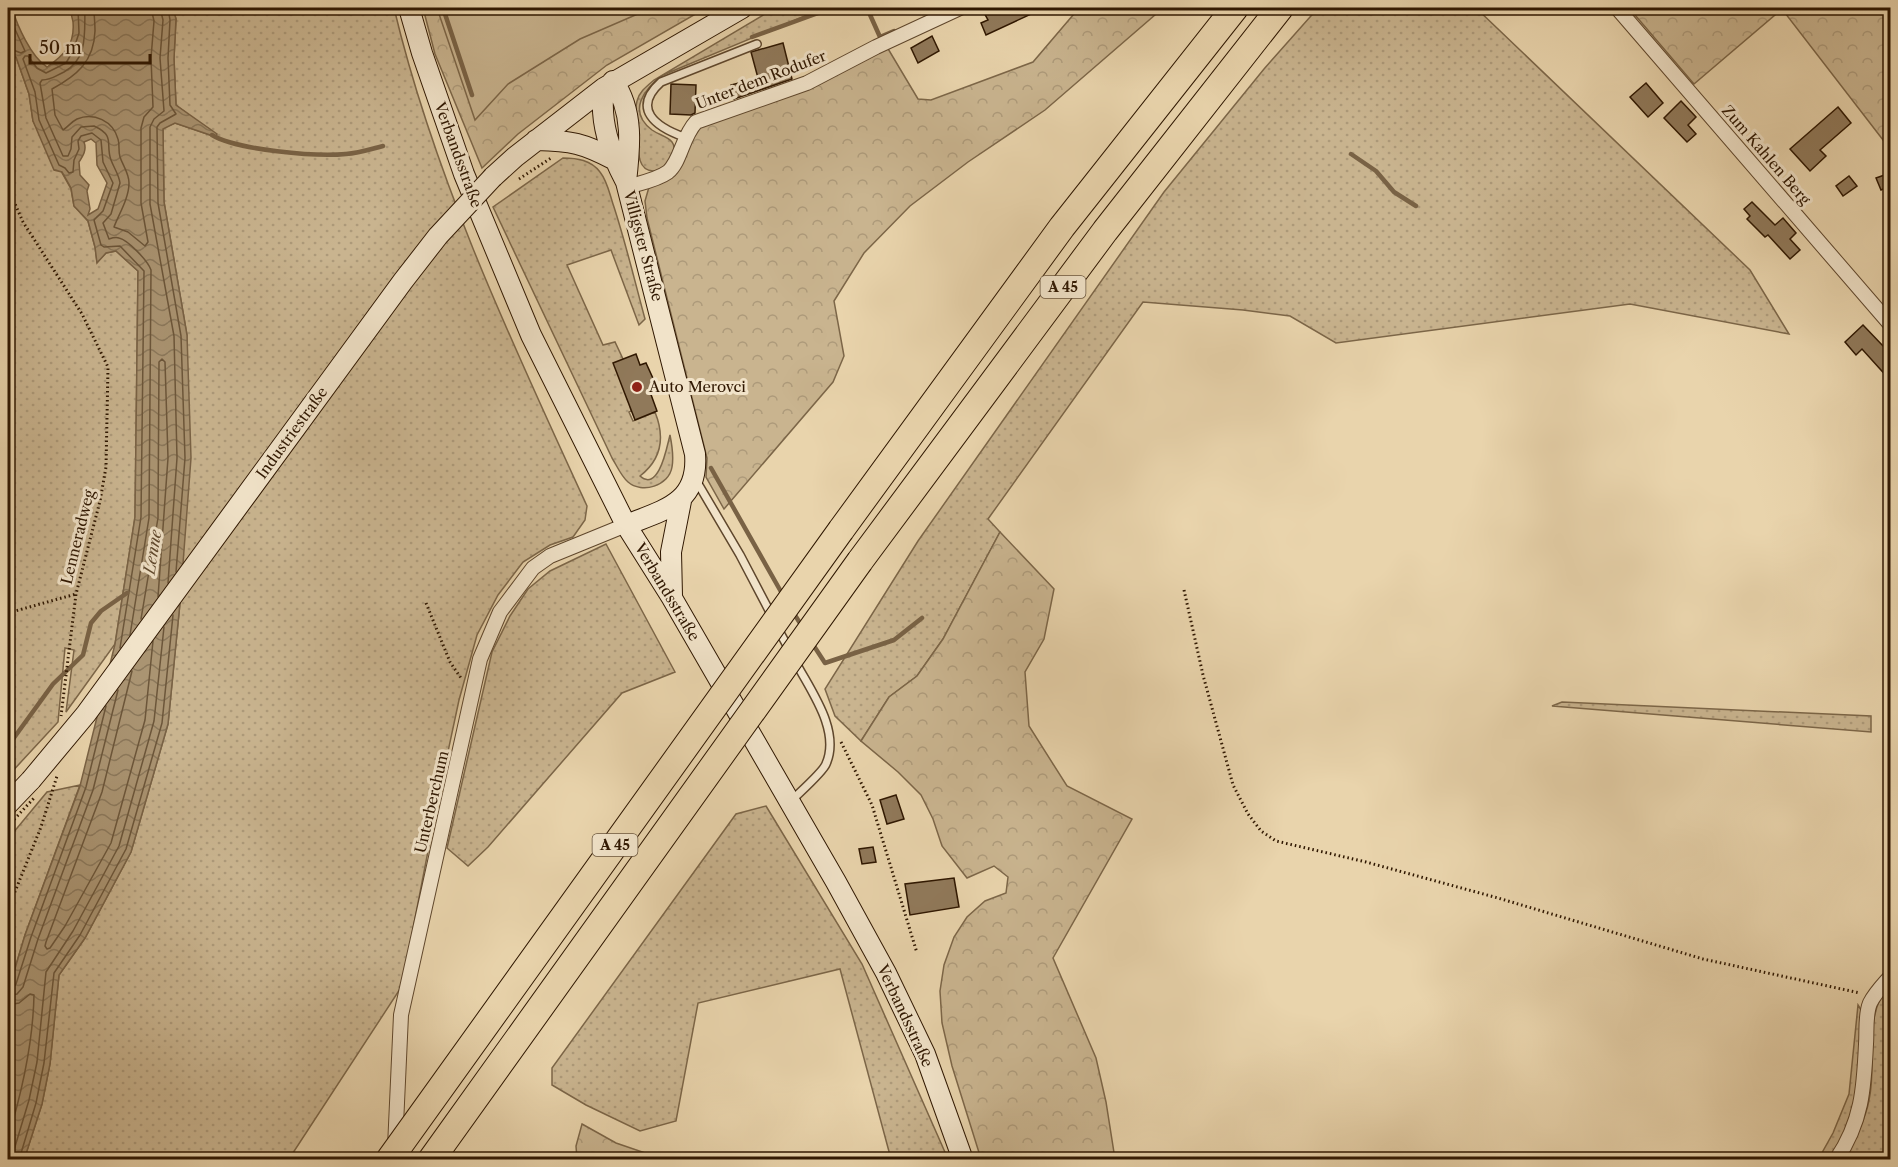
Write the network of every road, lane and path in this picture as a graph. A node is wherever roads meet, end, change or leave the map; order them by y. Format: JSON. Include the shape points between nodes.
{"nodes":[{"id":1,"x":409,"y":8,"type":"edge"},
{"id":2,"x":742,"y":8,"type":"edge"},
{"id":3,"x":960,"y":8,"type":"edge"},
{"id":4,"x":1235,"y":8,"type":"edge"},
{"id":5,"x":1280,"y":8,"type":"edge"},
{"id":6,"x":1617,"y":8,"type":"edge"},
{"id":7,"x":757,"y":44,"type":"dead end"},
{"id":8,"x":609,"y":85,"type":"junction"},
{"id":9,"x":684,"y":138,"type":"junction"},
{"id":10,"x":536,"y":140,"type":"junction"},
{"id":11,"x":556,"y":156,"type":"dead end"},
{"id":12,"x":615,"y":160,"type":"junction"},
{"id":13,"x":502,"y":181,"type":"junction"},
{"id":14,"x":627,"y":184,"type":"junction"},
{"id":15,"x":8,"y":188,"type":"edge"},
{"id":16,"x":1890,"y":324,"type":"edge"},
{"id":17,"x":694,"y":478,"type":"junction"},
{"id":18,"x":681,"y":501,"type":"junction"},
{"id":19,"x":626,"y":525,"type":"junction"},
{"id":20,"x":1184,"y":590,"type":"dead end"},
{"id":21,"x":76,"y":594,"type":"junction"},
{"id":22,"x":672,"y":598,"type":"junction"},
{"id":23,"x":426,"y":603,"type":"dead end"},
{"id":24,"x":8,"y":613,"type":"edge"},
{"id":25,"x":472,"y":694,"type":"junction"},
{"id":26,"x":60,"y":723,"type":"dead end"},
{"id":27,"x":828,"y":724,"type":"junction"},
{"id":28,"x":57,"y":771,"type":"dead end"},
{"id":29,"x":790,"y":802,"type":"junction"},
{"id":30,"x":8,"y":804,"type":"edge"},
{"id":31,"x":8,"y":909,"type":"edge"},
{"id":32,"x":917,"y":953,"type":"dead end"},
{"id":33,"x":1890,"y":977,"type":"edge"},
{"id":34,"x":1870,"y":1003,"type":"junction"},
{"id":35,"x":389,"y":1160,"type":"edge"},
{"id":36,"x":394,"y":1160,"type":"edge"},
{"id":37,"x":431,"y":1160,"type":"edge"},
{"id":38,"x":963,"y":1160,"type":"edge"},
{"id":39,"x":1836,"y":1160,"type":"edge"}],
"edges":[{"from":1,"to":19,"type":"main road","name":"Verbandsstraße","via":[[452,141],[490,241],[531,335]]},
{"from":2,"to":8,"type":"main road"},
{"from":3,"to":9,"type":"street","name":"Unter dem Rodufer","via":[[807,83],[696,122]]},
{"from":4,"to":35,"type":"highway","number":"A 45","bridge":true,"via":[[1062,227]]},
{"from":5,"to":37,"type":"highway","number":"A 45","bridge":true,"via":[[1105,231],[860,561]]},
{"from":6,"to":16,"type":"street","name":"Zum Kahlen Berg"},
{"from":7,"to":9,"type":"lane","via":[[662,82],[653,90],[647,101],[652,120]]},
{"from":8,"to":10,"type":"main road","name":"Industriestraße"},
{"from":8,"to":12,"type":"main road","name":"Villigster Straße","via":[[601,107]]},
{"from":8,"to":14,"type":"main road","via":[[626,105]]},
{"from":9,"to":14,"type":"street","name":"Unter dem Rodufer","via":[[668,171]]},
{"from":10,"to":12,"type":"main road","via":[[585,145]]},
{"from":10,"to":13,"type":"main road","name":"Industriestraße"},
{"from":11,"to":13,"type":"path"},
{"from":12,"to":14,"type":"main road","name":"Villigster Straße"},
{"from":13,"to":30,"type":"main road","name":"Industriestraße","bridge":true,"via":[[438,236],[86,714]]},
{"from":14,"to":17,"type":"main road","name":"Villigster Straße","via":[[695,454]]},
{"from":15,"to":21,"type":"path","name":"Lenneradweg","via":[[23,222],[82,314],[108,367],[106,467]]},
{"from":17,"to":18,"type":"main road"},
{"from":17,"to":27,"type":"lane","via":[[740,555]]},
{"from":18,"to":19,"type":"main road"},
{"from":18,"to":22,"type":"main road","via":[[671,552]]},
{"from":19,"to":22,"type":"main road","name":"Verbandsstraße"},
{"from":19,"to":25,"type":"street","name":"Unterberchum","via":[[550,556],[533,568],[500,612],[480,659]]},
{"from":20,"to":34,"type":"path","via":[[1233,785],[1261,831],[1276,841],[1498,898],[1703,959],[1861,994]]},
{"from":21,"to":24,"type":"path"},
{"from":21,"to":26,"type":"path","name":"Lenneradweg"},
{"from":22,"to":29,"type":"main road","name":"Verbandsstraße"},
{"from":23,"to":25,"type":"path","via":[[450,662]]},
{"from":25,"to":36,"type":"street","name":"Unterberchum","via":[[401,1015]]},
{"from":27,"to":29,"type":"lane","via":[[830,746],[826,766]]},
{"from":27,"to":32,"type":"path","via":[[843,743],[872,806]]},
{"from":28,"to":31,"type":"path","via":[[41,827]]},
{"from":29,"to":38,"type":"main road","name":"Verbandsstraße","via":[[886,973],[925,1054]]},
{"from":33,"to":34,"type":"street"},
{"from":34,"to":39,"type":"street","via":[[1864,1092],[1853,1130]]}]}
